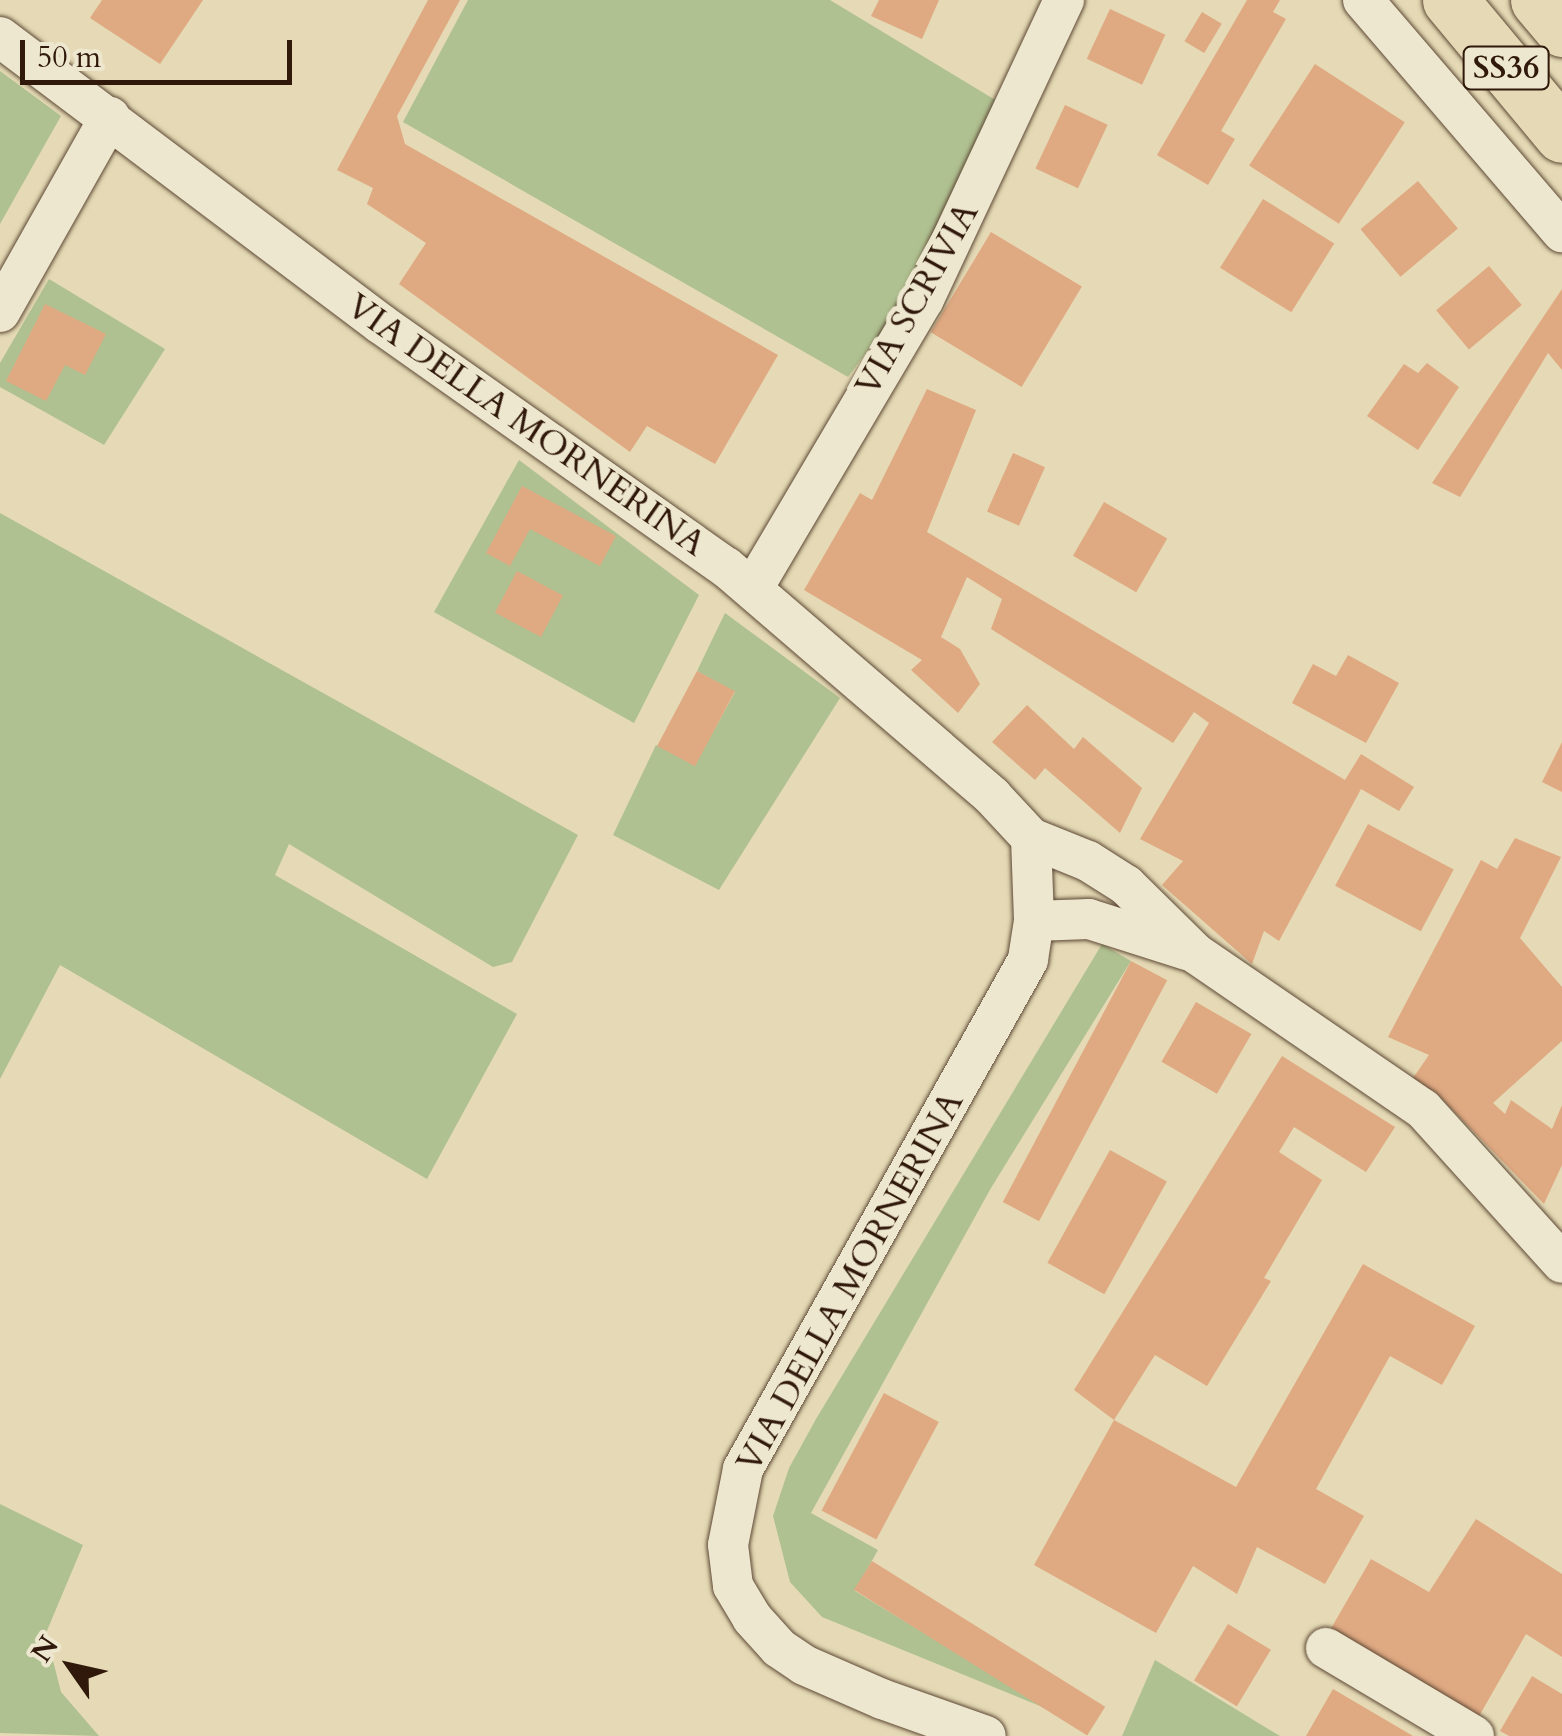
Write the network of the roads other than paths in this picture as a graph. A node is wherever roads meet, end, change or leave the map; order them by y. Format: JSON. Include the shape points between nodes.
{"nodes":[{"id":1,"x":1064,"y":0,"type":"edge"},
{"id":2,"x":1363,"y":0,"type":"edge"},
{"id":3,"x":1450,"y":0,"type":"edge"},
{"id":4,"x":0,"y":37,"type":"edge"},
{"id":5,"x":110,"y":117,"type":"junction"},
{"id":6,"x":1562,"y":135,"type":"edge"},
{"id":7,"x":1562,"y":232,"type":"edge"},
{"id":8,"x":0,"y":312,"type":"edge"},
{"id":9,"x":753,"y":588,"type":"junction"},
{"id":10,"x":1031,"y":838,"type":"junction"},
{"id":11,"x":1034,"y":922,"type":"junction"},
{"id":12,"x":1195,"y":953,"type":"junction"},
{"id":13,"x":1562,"y":1263,"type":"edge"},
{"id":14,"x":1326,"y":1648,"type":"dead end"},
{"id":15,"x":986,"y":1736,"type":"edge"},
{"id":16,"x":1474,"y":1736,"type":"edge"}],
"edges":[{"from":1,"to":9,"type":"street","name":"VIA SCRIVIA","via":[[935,279]]},
{"from":2,"to":7,"type":"street"},
{"from":3,"to":6,"type":"highway","number":"SS36"},
{"from":4,"to":5,"type":"street","name":"VIA DELLA MORNERINA"},
{"from":5,"to":8,"type":"street"},
{"from":5,"to":9,"type":"street","name":"VIA DELLA MORNERINA","via":[[381,324]]},
{"from":9,"to":10,"type":"street","name":"VIA DELLA MORNERINA","via":[[992,796]]},
{"from":10,"to":11,"type":"street","name":"VIA DELLA MORNERINA"},
{"from":10,"to":12,"type":"street","name":"VIA DELLA MORNERINA","via":[[1126,885]]},
{"from":11,"to":12,"type":"street","name":"VIA DELLA MORNERINA","via":[[1089,919]]},
{"from":11,"to":15,"type":"street","name":"VIA DELLA MORNERINA","via":[[1028,960],[743,1469],[728,1545],[733,1586],[779,1648],[882,1699]]},
{"from":12,"to":13,"type":"street","name":"VIA DELLA MORNERINA","via":[[1423,1109]]},
{"from":14,"to":16,"type":"street"}]}
